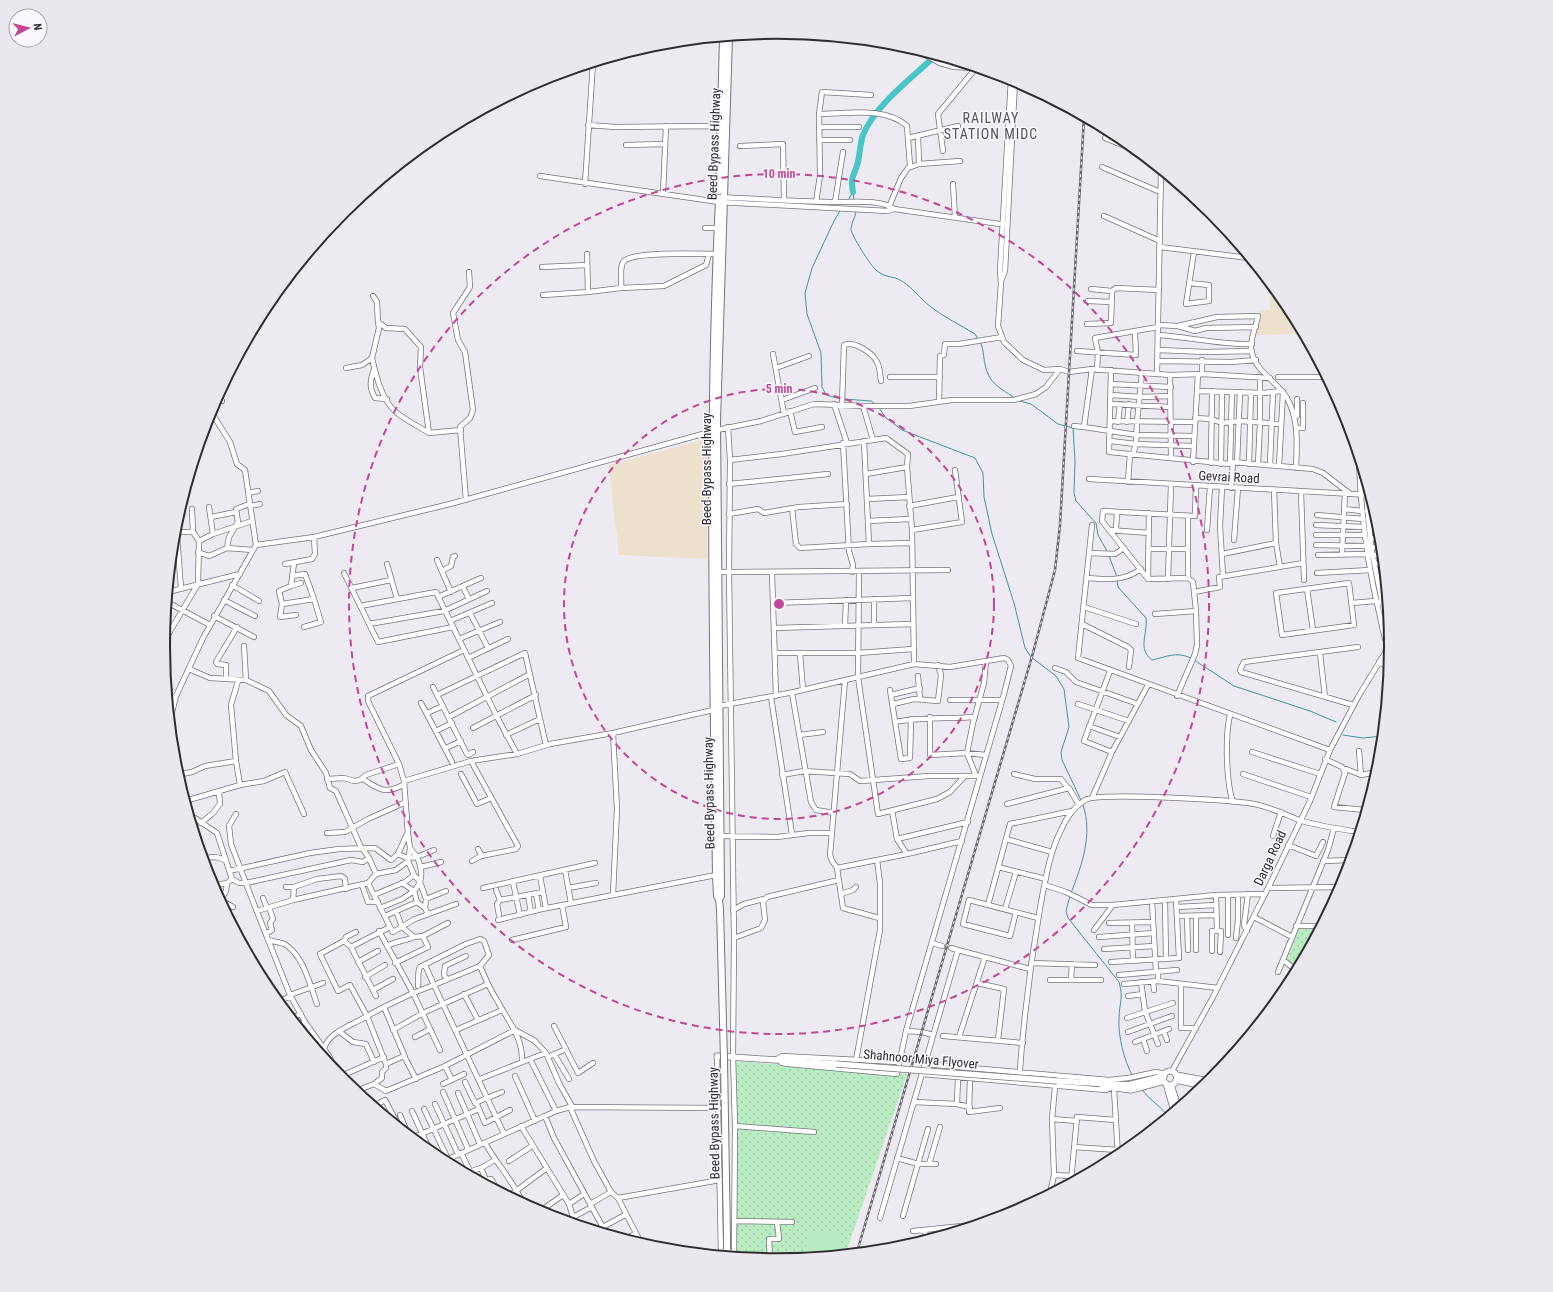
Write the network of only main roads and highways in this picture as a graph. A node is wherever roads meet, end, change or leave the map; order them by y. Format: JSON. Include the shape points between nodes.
{"nodes":[{"id":1,"x":723,"y":41,"type":"edge"},
{"id":2,"x":729,"y":41,"type":"edge"},
{"id":3,"x":719,"y":200,"type":"junction"},
{"id":4,"x":714,"y":431,"type":"junction"},
{"id":5,"x":715,"y":572,"type":"junction"},
{"id":6,"x":719,"y":900,"type":"junction"},
{"id":7,"x":717,"y":1056,"type":"road end"},
{"id":8,"x":1175,"y":1076,"type":"junction"},
{"id":9,"x":1166,"y":1080,"type":"junction"},
{"id":10,"x":1201,"y":1080,"type":"edge"},
{"id":11,"x":1062,"y":1081,"type":"junction"},
{"id":12,"x":1197,"y":1084,"type":"edge"},
{"id":13,"x":1176,"y":1103,"type":"edge"},
{"id":14,"x":1173,"y":1106,"type":"edge"},
{"id":15,"x":726,"y":1247,"type":"edge"}],
"edges":[{"from":1,"to":3,"type":"highway","name":"Beed Bypass Highway"},
{"from":2,"to":3,"type":"highway","name":"Beed Bypass Highway"},
{"from":3,"to":4,"type":"highway","name":"Beed Bypass Highway"},
{"from":3,"to":4,"type":"highway","name":"Beed Bypass Highway","via":[[713,254]]},
{"from":4,"to":5,"type":"highway","name":"Beed Bypass Highway"},
{"from":5,"to":6,"type":"highway","name":"Beed Bypass Highway","via":[[713,710],[716,875]]},
{"from":5,"to":6,"type":"highway","name":"Beed Bypass Highway","via":[[719,706]]},
{"from":6,"to":15,"type":"highway","name":"Beed Bypass Highway","bridge":true},
{"from":7,"to":11,"type":"main road","name":"Shahnoor Miya Flyover","bridge":true,"via":[[787,1059],[909,1068],[1008,1079]]},
{"from":8,"to":9,"type":"main road"},
{"from":8,"to":9,"type":"main road"},
{"from":8,"to":10,"type":"main road"},
{"from":8,"to":12,"type":"main road"},
{"from":9,"to":11,"type":"main road","name":"Shahnoor Miya Flyover","via":[[1156,1078],[1128,1085]]},
{"from":9,"to":11,"type":"main road","name":"Shahnoor Miya Flyover","via":[[1131,1090],[1067,1084]]},
{"from":9,"to":13,"type":"main road"},
{"from":9,"to":14,"type":"main road"}]}
